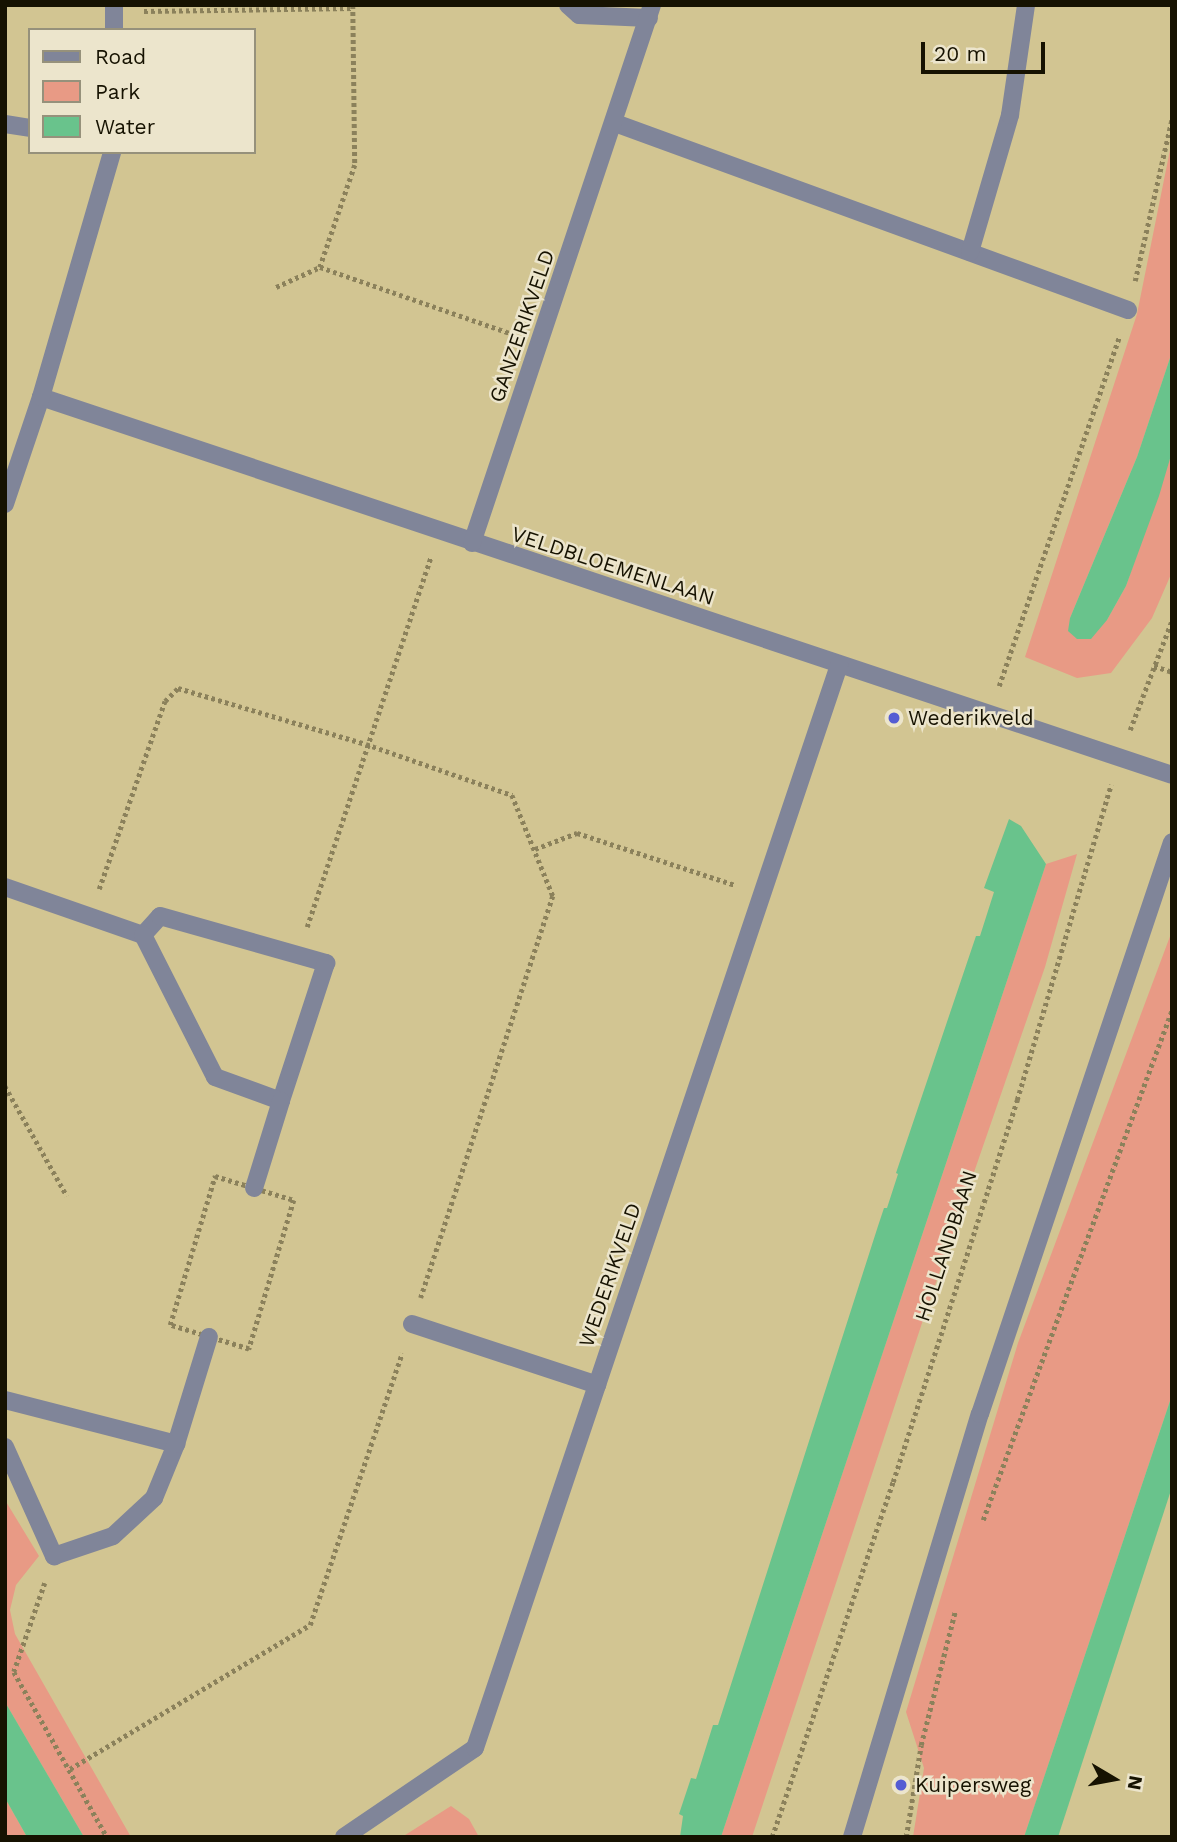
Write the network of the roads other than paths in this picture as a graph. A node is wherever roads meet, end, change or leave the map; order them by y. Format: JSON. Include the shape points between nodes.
{"nodes":[{"id":1,"x":568,"y":5,"type":"edge"},
{"id":2,"x":1026,"y":5,"type":"edge"},
{"id":3,"x":114,"y":8,"type":"edge"},
{"id":4,"x":651,"y":12,"type":"edge"},
{"id":5,"x":114,"y":28,"type":"edge"},
{"id":6,"x":615,"y":123,"type":"junction"},
{"id":7,"x":5,"y":124,"type":"edge"},
{"id":8,"x":28,"y":128,"type":"edge"},
{"id":9,"x":111,"y":154,"type":"edge"},
{"id":10,"x":970,"y":252,"type":"junction"},
{"id":11,"x":1128,"y":310,"type":"road end"},
{"id":12,"x":41,"y":397,"type":"junction"},
{"id":13,"x":5,"y":504,"type":"edge"},
{"id":14,"x":471,"y":543,"type":"junction"},
{"id":15,"x":839,"y":665,"type":"junction"},
{"id":16,"x":1172,"y":775,"type":"edge"},
{"id":17,"x":1172,"y":842,"type":"edge"},
{"id":18,"x":5,"y":887,"type":"edge"},
{"id":19,"x":143,"y":935,"type":"junction"},
{"id":20,"x":281,"y":1101,"type":"junction"},
{"id":21,"x":254,"y":1188,"type":"road end"},
{"id":22,"x":412,"y":1324,"type":"road end"},
{"id":23,"x":209,"y":1337,"type":"road end"},
{"id":24,"x":597,"y":1385,"type":"junction"},
{"id":25,"x":5,"y":1400,"type":"edge"},
{"id":26,"x":176,"y":1444,"type":"junction"},
{"id":27,"x":5,"y":1447,"type":"edge"},
{"id":28,"x":344,"y":1837,"type":"edge"},
{"id":29,"x":852,"y":1837,"type":"edge"}],
"edges":[{"from":1,"to":4,"type":"street","name":"GANZERIKVELD","via":[[579,15]]},
{"from":2,"to":10,"type":"street","via":[[1010,115]]},
{"from":3,"to":5,"type":"street"},
{"from":4,"to":6,"type":"street","name":"GANZERIKVELD"},
{"from":6,"to":10,"type":"street"},
{"from":6,"to":14,"type":"street","name":"GANZERIKVELD"},
{"from":7,"to":8,"type":"street"},
{"from":9,"to":12,"type":"street"},
{"from":10,"to":11,"type":"street"},
{"from":12,"to":13,"type":"street"},
{"from":12,"to":14,"type":"street","name":"VELDBLOEMENLAAN"},
{"from":14,"to":15,"type":"street","name":"VELDBLOEMENLAAN"},
{"from":15,"to":16,"type":"street","name":"VELDBLOEMENLAAN"},
{"from":15,"to":24,"type":"street","name":"WEDERIKVELD"},
{"from":17,"to":29,"type":"street","via":[[980,1414]]},
{"from":18,"to":19,"type":"street"},
{"from":19,"to":20,"type":"street","via":[[215,1077]]},
{"from":19,"to":20,"type":"street","via":[[160,916],[326,963]]},
{"from":20,"to":21,"type":"street"},
{"from":22,"to":24,"type":"street"},
{"from":23,"to":26,"type":"street"},
{"from":24,"to":28,"type":"street","name":"WEDERIKVELD","via":[[475,1748]]},
{"from":25,"to":26,"type":"street"},
{"from":26,"to":27,"type":"street","via":[[154,1498],[113,1536],[54,1556]]}]}
